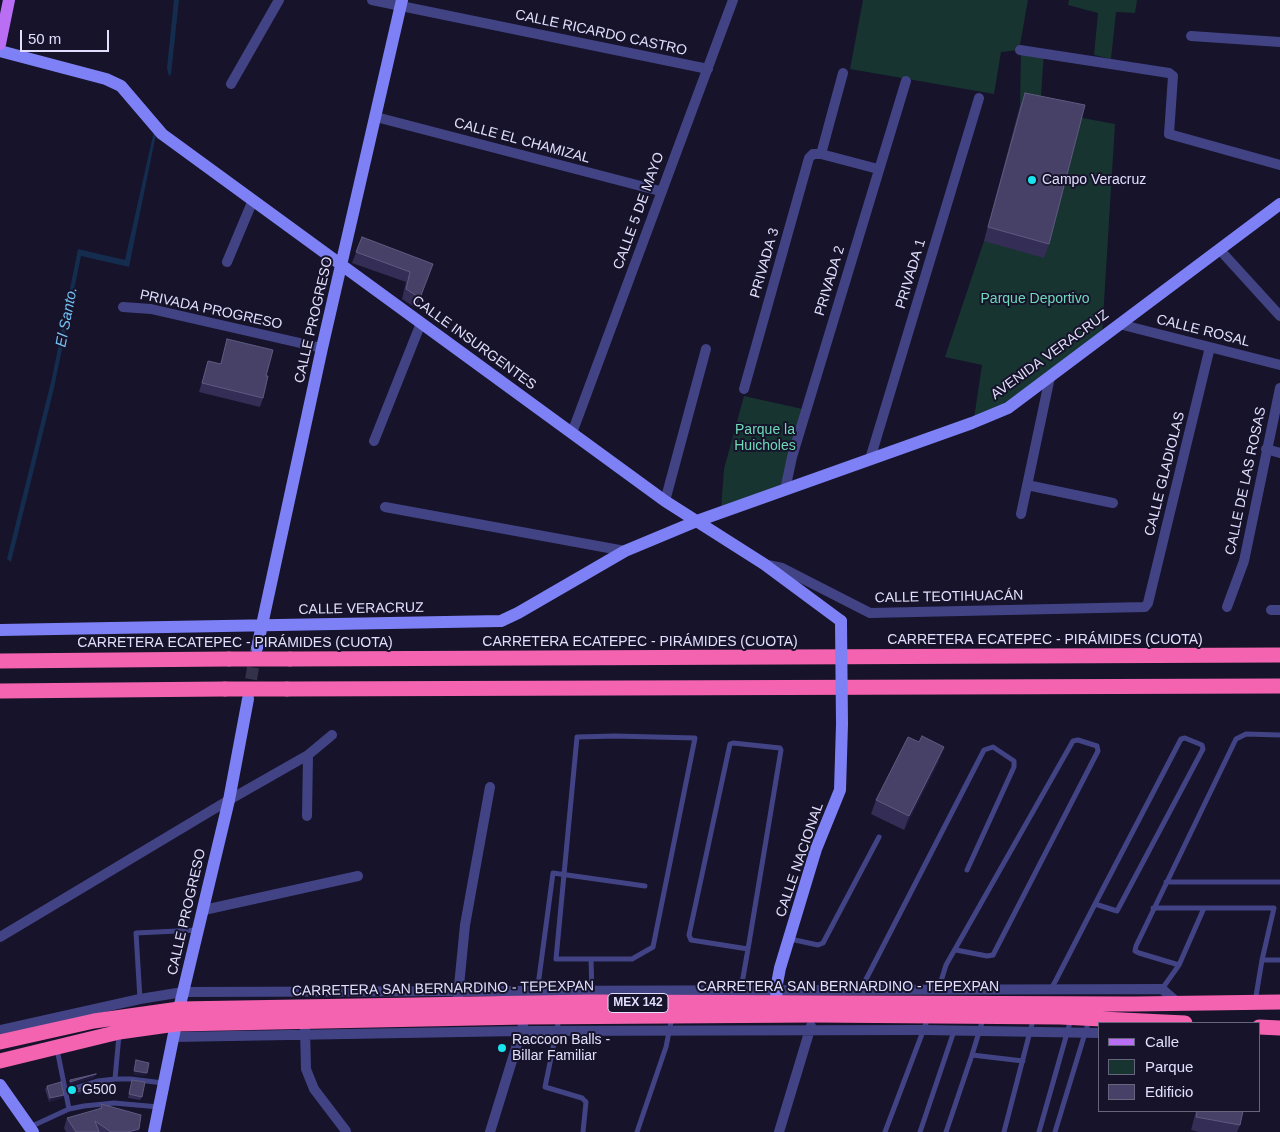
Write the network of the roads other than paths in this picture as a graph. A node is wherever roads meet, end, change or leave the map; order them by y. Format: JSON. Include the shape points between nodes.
{"nodes":[{"id":1,"x":8,"y":0,"type":"edge"},
{"id":2,"x":279,"y":0,"type":"edge"},
{"id":3,"x":372,"y":0,"type":"edge"},
{"id":4,"x":733,"y":0,"type":"edge"},
{"id":5,"x":401,"y":3,"type":"edge"},
{"id":6,"x":1191,"y":36,"type":"dead end"},
{"id":7,"x":1280,"y":42,"type":"edge"},
{"id":8,"x":0,"y":44,"type":"edge"},
{"id":9,"x":1020,"y":50,"type":"dead end"},
{"id":10,"x":0,"y":51,"type":"edge"},
{"id":11,"x":708,"y":68,"type":"junction"},
{"id":12,"x":844,"y":73,"type":"dead end"},
{"id":13,"x":906,"y":82,"type":"dead end"},
{"id":14,"x":231,"y":84,"type":"dead end"},
{"id":15,"x":979,"y":98,"type":"dead end"},
{"id":16,"x":376,"y":117,"type":"junction"},
{"id":17,"x":821,"y":154,"type":"junction"},
{"id":18,"x":1280,"y":166,"type":"edge"},
{"id":19,"x":878,"y":169,"type":"junction"},
{"id":20,"x":660,"y":191,"type":"junction"},
{"id":21,"x":253,"y":200,"type":"junction"},
{"id":22,"x":1280,"y":204,"type":"edge"},
{"id":23,"x":1219,"y":249,"type":"junction"},
{"id":24,"x":227,"y":262,"type":"dead end"},
{"id":25,"x":343,"y":264,"type":"junction"},
{"id":26,"x":122,"y":307,"type":"dead end"},
{"id":27,"x":1280,"y":316,"type":"edge"},
{"id":28,"x":421,"y":323,"type":"junction"},
{"id":29,"x":1119,"y":324,"type":"junction"},
{"id":30,"x":1210,"y":347,"type":"junction"},
{"id":31,"x":322,"y":348,"type":"junction"},
{"id":32,"x":706,"y":349,"type":"dead end"},
{"id":33,"x":1280,"y":365,"type":"edge"},
{"id":34,"x":1050,"y":376,"type":"junction"},
{"id":35,"x":1280,"y":388,"type":"edge"},
{"id":36,"x":744,"y":389,"type":"dead end"},
{"id":37,"x":572,"y":433,"type":"junction"},
{"id":38,"x":374,"y":441,"type":"dead end"},
{"id":39,"x":1266,"y":449,"type":"junction"},
{"id":40,"x":1280,"y":453,"type":"edge"},
{"id":41,"x":870,"y":459,"type":"junction"},
{"id":42,"x":1027,"y":485,"type":"junction"},
{"id":43,"x":784,"y":490,"type":"junction"},
{"id":44,"x":665,"y":501,"type":"junction"},
{"id":45,"x":1113,"y":503,"type":"dead end"},
{"id":46,"x":385,"y":506,"type":"dead end"},
{"id":47,"x":1021,"y":514,"type":"dead end"},
{"id":48,"x":697,"y":521,"type":"junction"},
{"id":49,"x":626,"y":551,"type":"junction"},
{"id":50,"x":764,"y":564,"type":"junction"},
{"id":51,"x":1145,"y":607,"type":"joint"},
{"id":52,"x":1227,"y":607,"type":"dead end"},
{"id":53,"x":261,"y":625,"type":"junction"},
{"id":54,"x":0,"y":630,"type":"edge"},
{"id":55,"x":257,"y":648,"type":"tunnel mouth"},
{"id":56,"x":1280,"y":655,"type":"edge"},
{"id":57,"x":0,"y":661,"type":"edge"},
{"id":58,"x":1280,"y":686,"type":"edge"},
{"id":59,"x":0,"y":691,"type":"edge"},
{"id":60,"x":248,"y":699,"type":"tunnel mouth"},
{"id":61,"x":842,"y":724,"type":"joint"},
{"id":62,"x":332,"y":735,"type":"dead end"},
{"id":63,"x":1280,"y":735,"type":"edge"},
{"id":64,"x":308,"y":755,"type":"junction"},
{"id":65,"x":490,"y":787,"type":"dead end"},
{"id":66,"x":229,"y":800,"type":"junction"},
{"id":67,"x":307,"y":816,"type":"dead end"},
{"id":68,"x":880,"y":837,"type":"dead end"},
{"id":69,"x":967,"y":870,"type":"dead end"},
{"id":70,"x":563,"y":873,"type":"junction"},
{"id":71,"x":358,"y":876,"type":"dead end"},
{"id":72,"x":1166,"y":882,"type":"junction"},
{"id":73,"x":1280,"y":882,"type":"edge"},
{"id":74,"x":645,"y":886,"type":"dead end"},
{"id":75,"x":1095,"y":904,"type":"junction"},
{"id":76,"x":1153,"y":908,"type":"junction"},
{"id":77,"x":1204,"y":908,"type":"junction"},
{"id":78,"x":204,"y":910,"type":"junction"},
{"id":79,"x":199,"y":930,"type":"junction"},
{"id":80,"x":0,"y":937,"type":"edge"},
{"id":81,"x":789,"y":939,"type":"junction"},
{"id":82,"x":748,"y":949,"type":"junction"},
{"id":83,"x":956,"y":950,"type":"junction"},
{"id":84,"x":591,"y":959,"type":"junction"},
{"id":85,"x":1262,"y":960,"type":"junction"},
{"id":86,"x":1280,"y":960,"type":"edge"},
{"id":87,"x":1179,"y":965,"type":"junction"},
{"id":88,"x":741,"y":989,"type":"junction"},
{"id":89,"x":1051,"y":989,"type":"junction"},
{"id":90,"x":1162,"y":989,"type":"junction"},
{"id":91,"x":183,"y":992,"type":"junction"},
{"id":92,"x":592,"y":996,"type":"junction"},
{"id":93,"x":777,"y":996,"type":"junction"},
{"id":94,"x":458,"y":997,"type":"junction"},
{"id":95,"x":537,"y":997,"type":"junction"},
{"id":96,"x":858,"y":997,"type":"junction"},
{"id":97,"x":140,"y":999,"type":"junction"},
{"id":98,"x":1255,"y":1002,"type":"junction"},
{"id":99,"x":1280,"y":1002,"type":"edge"},
{"id":100,"x":1178,"y":1003,"type":"junction"},
{"id":101,"x":178,"y":1009,"type":"junction"},
{"id":102,"x":817,"y":1009,"type":"junction"},
{"id":103,"x":931,"y":1010,"type":"junction"},
{"id":104,"x":1071,"y":1017,"type":"junction"},
{"id":105,"x":1089,"y":1018,"type":"junction"},
{"id":106,"x":1166,"y":1022,"type":"edge"},
{"id":107,"x":981,"y":1023,"type":"junction"},
{"id":108,"x":523,"y":1024,"type":"junction"},
{"id":109,"x":558,"y":1024,"type":"junction"},
{"id":110,"x":671,"y":1024,"type":"junction"},
{"id":111,"x":1032,"y":1024,"type":"junction"},
{"id":112,"x":1260,"y":1027,"type":"edge"},
{"id":113,"x":1280,"y":1028,"type":"edge"},
{"id":114,"x":305,"y":1029,"type":"junction"},
{"id":115,"x":0,"y":1030,"type":"edge"},
{"id":116,"x":954,"y":1030,"type":"junction"},
{"id":117,"x":174,"y":1031,"type":"junction"},
{"id":118,"x":810,"y":1031,"type":"junction"},
{"id":119,"x":119,"y":1032,"type":"junction"},
{"id":120,"x":1067,"y":1032,"type":"junction"},
{"id":121,"x":1084,"y":1033,"type":"junction"},
{"id":122,"x":1260,"y":1033,"type":"edge"},
{"id":123,"x":1098,"y":1034,"type":"edge"},
{"id":124,"x":0,"y":1042,"type":"edge"},
{"id":125,"x":57,"y":1046,"type":"junction"},
{"id":126,"x":972,"y":1054,"type":"junction"},
{"id":127,"x":0,"y":1061,"type":"edge"},
{"id":128,"x":1023,"y":1061,"type":"junction"},
{"id":129,"x":115,"y":1079,"type":"junction"},
{"id":130,"x":164,"y":1083,"type":"junction"},
{"id":131,"x":0,"y":1085,"type":"edge"},
{"id":132,"x":66,"y":1091,"type":"junction"},
{"id":133,"x":159,"y":1107,"type":"junction"},
{"id":134,"x":69,"y":1110,"type":"junction"},
{"id":135,"x":31,"y":1130,"type":"edge"},
{"id":136,"x":346,"y":1131,"type":"edge"},
{"id":137,"x":154,"y":1132,"type":"edge"},
{"id":138,"x":490,"y":1132,"type":"edge"},
{"id":139,"x":583,"y":1132,"type":"edge"},
{"id":140,"x":637,"y":1132,"type":"edge"},
{"id":141,"x":779,"y":1132,"type":"edge"},
{"id":142,"x":885,"y":1132,"type":"edge"},
{"id":143,"x":920,"y":1132,"type":"edge"},
{"id":144,"x":946,"y":1132,"type":"edge"},
{"id":145,"x":1004,"y":1132,"type":"edge"},
{"id":146,"x":1039,"y":1132,"type":"edge"},
{"id":147,"x":1056,"y":1132,"type":"edge"}],
"edges":[{"from":1,"to":8,"type":"main road"},
{"from":2,"to":14,"type":"street"},
{"from":3,"to":5,"type":"street","name":"CALLE RICARDO CASTRO"},
{"from":4,"to":11,"type":"street","name":"CALLE 5 DE MAYO"},
{"from":5,"to":11,"type":"street","name":"CALLE RICARDO CASTRO"},
{"from":5,"to":16,"type":"street","name":"CALLE PROGRESO"},
{"from":6,"to":7,"type":"street"},
{"from":9,"to":18,"type":"street","via":[[1168,73],[1173,76],[1168,134]]},
{"from":10,"to":21,"type":"street","name":"CALLE INSURGENTES","via":[[106,79],[121,86],[162,134]]},
{"from":11,"to":20,"type":"street","name":"CALLE 5 DE MAYO"},
{"from":12,"to":17,"type":"street","name":"PRIVADA 3"},
{"from":13,"to":19,"type":"street","name":"PRIVADA 2"},
{"from":15,"to":41,"type":"street","name":"PRIVADA 1"},
{"from":16,"to":20,"type":"street","name":"CALLE EL CHAMIZAL"},
{"from":16,"to":25,"type":"street","name":"CALLE PROGRESO"},
{"from":17,"to":19,"type":"street"},
{"from":17,"to":36,"type":"street","name":"PRIVADA 3","via":[[813,154],[809,158]]},
{"from":19,"to":43,"type":"street","name":"PRIVADA 2"},
{"from":20,"to":37,"type":"street","name":"CALLE 5 DE MAYO"},
{"from":21,"to":24,"type":"street"},
{"from":21,"to":25,"type":"street","name":"CALLE INSURGENTES"},
{"from":22,"to":23,"type":"street","name":"AVENIDA VERACRUZ"},
{"from":23,"to":27,"type":"street"},
{"from":23,"to":29,"type":"street","name":"AVENIDA VERACRUZ"},
{"from":25,"to":28,"type":"street","name":"CALLE INSURGENTES"},
{"from":25,"to":31,"type":"street","name":"CALLE PROGRESO"},
{"from":26,"to":31,"type":"street","name":"PRIVADA PROGRESO","via":[[151,309]]},
{"from":28,"to":37,"type":"street","name":"CALLE INSURGENTES"},
{"from":28,"to":38,"type":"street"},
{"from":29,"to":30,"type":"street","name":"CALLE ROSAL"},
{"from":29,"to":34,"type":"street","name":"AVENIDA VERACRUZ"},
{"from":30,"to":33,"type":"street","name":"CALLE ROSAL"},
{"from":30,"to":51,"type":"street","name":"CALLE GLADIOLAS"},
{"from":31,"to":53,"type":"street","name":"CALLE PROGRESO"},
{"from":32,"to":44,"type":"street"},
{"from":34,"to":41,"type":"street","name":"AVENIDA VERACRUZ","via":[[1008,408]]},
{"from":34,"to":42,"type":"street"},
{"from":35,"to":39,"type":"street","name":"CALLE DE LAS ROSAS"},
{"from":37,"to":44,"type":"street","name":"CALLE INSURGENTES"},
{"from":39,"to":40,"type":"street"},
{"from":39,"to":52,"type":"street","name":"CALLE DE LAS ROSAS","via":[[1244,561]]},
{"from":41,"to":43,"type":"street","name":"AVENIDA VERACRUZ"},
{"from":42,"to":45,"type":"street"},
{"from":42,"to":47,"type":"street"},
{"from":43,"to":48,"type":"street","name":"AVENIDA VERACRUZ"},
{"from":44,"to":48,"type":"street","name":"CALLE INSURGENTES"},
{"from":46,"to":49,"type":"street"},
{"from":48,"to":49,"type":"street","name":"CALLE VERACRUZ"},
{"from":48,"to":50,"type":"street","name":"CALLE INSURGENTES"},
{"from":49,"to":53,"type":"street","name":"CALLE VERACRUZ","via":[[518,614],[500,621]]},
{"from":50,"to":51,"type":"street","name":"CALLE TEOTIHUACÁN","via":[[782,568],[870,613]]},
{"from":50,"to":61,"type":"street","name":"CALLE INSURGENTES","bridge":true,"via":[[841,622]]},
{"from":53,"to":54,"type":"street","name":"CALLE VERACRUZ"},
{"from":53,"to":55,"type":"street","name":"CALLE PROGRESO"},
{"from":56,"to":57,"type":"highway","name":"CARRETERA ECATEPEC - PIRÁMIDES (CUOTA)","bridge":true},
{"from":58,"to":59,"type":"highway","bridge":true},
{"from":60,"to":66,"type":"street","name":"CALLE PROGRESO"},
{"from":61,"to":81,"type":"street","name":"CALLE NACIONAL","via":[[840,790],[816,849]]},
{"from":62,"to":64,"type":"street"},
{"from":63,"to":72,"type":"lane","via":[[1246,734],[1236,739]]},
{"from":64,"to":66,"type":"street"},
{"from":64,"to":67,"type":"street"},
{"from":65,"to":94,"type":"street","via":[[465,925]]},
{"from":66,"to":78,"type":"street","name":"CALLE PROGRESO"},
{"from":66,"to":80,"type":"street"},
{"from":68,"to":81,"type":"lane","via":[[821,945]]},
{"from":69,"to":96,"type":"lane","via":[[1014,767],[1014,761],[993,747],[984,750]]},
{"from":70,"to":74,"type":"lane"},
{"from":70,"to":84,"type":"lane","via":[[556,959]]},
{"from":70,"to":84,"type":"lane","via":[[577,737],[694,738],[653,947],[632,959]]},
{"from":70,"to":95,"type":"lane","via":[[552,874]]},
{"from":71,"to":78,"type":"street"},
{"from":72,"to":73,"type":"lane"},
{"from":72,"to":76,"type":"lane"},
{"from":75,"to":75,"type":"lane","via":[[1117,911],[1203,749],[1202,745],[1181,739]]},
{"from":75,"to":89,"type":"lane"},
{"from":76,"to":77,"type":"lane"},
{"from":76,"to":87,"type":"lane","via":[[1135,951]]},
{"from":77,"to":85,"type":"lane","via":[[1274,908]]},
{"from":77,"to":87,"type":"lane"},
{"from":78,"to":79,"type":"street","name":"CALLE PROGRESO"},
{"from":79,"to":91,"type":"street","name":"CALLE PROGRESO"},
{"from":79,"to":97,"type":"lane","via":[[136,933]]},
{"from":81,"to":93,"type":"street","name":"CALLE NACIONAL"},
{"from":82,"to":82,"type":"lane","via":[[690,940],[689,935],[733,742],[781,750]]},
{"from":82,"to":88,"type":"lane"},
{"from":83,"to":83,"type":"lane","via":[[1073,741],[1096,746],[1098,751],[993,955]]},
{"from":83,"to":103,"type":"lane","via":[[946,965]]},
{"from":84,"to":92,"type":"lane"},
{"from":85,"to":86,"type":"lane"},
{"from":85,"to":98,"type":"lane"},
{"from":87,"to":90,"type":"lane"},
{"from":88,"to":92,"type":"street"},
{"from":88,"to":93,"type":"street"},
{"from":89,"to":90,"type":"street"},
{"from":89,"to":103,"type":"street"},
{"from":90,"to":100,"type":"street"},
{"from":91,"to":94,"type":"street"},
{"from":91,"to":97,"type":"street"},
{"from":91,"to":101,"type":"street","name":"CALLE PROGRESO"},
{"from":92,"to":93,"type":"highway","name":"CARRETERA SAN BERNARDINO - TEPEXPAN","number":"MEX 142"},
{"from":92,"to":95,"type":"highway","name":"CARRETERA SAN BERNARDINO - TEPEXPAN","number":"MEX 142"},
{"from":93,"to":96,"type":"street"},
{"from":93,"to":102,"type":"highway","name":"CARRETERA SAN BERNARDINO - TEPEXPAN","number":"MEX 142"},
{"from":94,"to":95,"type":"highway","name":"CARRETERA SAN BERNARDINO - TEPEXPAN","number":"MEX 142"},
{"from":94,"to":101,"type":"highway","name":"CARRETERA SAN BERNARDINO - TEPEXPAN","number":"MEX 142"},
{"from":96,"to":102,"type":"highway","name":"CARRETERA SAN BERNARDINO - TEPEXPAN","number":"MEX 142"},
{"from":96,"to":103,"type":"highway","name":"CARRETERA SAN BERNARDINO - TEPEXPAN","number":"MEX 142"},
{"from":97,"to":115,"type":"street"},
{"from":98,"to":99,"type":"highway","name":"CARRETERA SAN BERNARDINO - TEPEXPAN","number":"MEX 142"},
{"from":98,"to":100,"type":"highway","name":"CARRETERA SAN BERNARDINO - TEPEXPAN","number":"MEX 142"},
{"from":100,"to":103,"type":"highway","name":"CARRETERA SAN BERNARDINO - TEPEXPAN","number":"MEX 142"},
{"from":101,"to":117,"type":"street","name":"CALLE PROGRESO"},
{"from":101,"to":124,"type":"highway","name":"CARRETERA SAN BERNARDINO - TEPEXPAN","number":"MEX 142","via":[[102,1019]]},
{"from":102,"to":103,"type":"highway","name":"CARRETERA SAN BERNARDINO - TEPEXPAN","number":"MEX 142"},
{"from":102,"to":110,"type":"highway","name":"CARRETERA SAN BERNARDINO - TEPEXPAN","number":"MEX 142"},
{"from":102,"to":118,"type":"street"},
{"from":103,"to":107,"type":"highway","name":"CARRETERA SAN BERNARDINO - TEPEXPAN","number":"MEX 142"},
{"from":103,"to":116,"type":"street"},
{"from":103,"to":118,"type":"street"},
{"from":103,"to":142,"type":"lane"},
{"from":104,"to":105,"type":"highway","name":"CARRETERA SAN BERNARDINO - TEPEXPAN","number":"MEX 142"},
{"from":104,"to":111,"type":"highway","name":"CARRETERA SAN BERNARDINO - TEPEXPAN","number":"MEX 142"},
{"from":104,"to":120,"type":"lane"},
{"from":105,"to":106,"type":"highway","name":"CARRETERA SAN BERNARDINO - TEPEXPAN","number":"MEX 142"},
{"from":105,"to":121,"type":"lane"},
{"from":107,"to":111,"type":"highway","name":"CARRETERA SAN BERNARDINO - TEPEXPAN","number":"MEX 142"},
{"from":107,"to":116,"type":"street"},
{"from":107,"to":126,"type":"lane"},
{"from":108,"to":109,"type":"highway","name":"CARRETERA SAN BERNARDINO - TEPEXPAN","number":"MEX 142"},
{"from":108,"to":114,"type":"highway","name":"CARRETERA SAN BERNARDINO - TEPEXPAN","number":"MEX 142"},
{"from":108,"to":138,"type":"street"},
{"from":109,"to":110,"type":"highway","name":"CARRETERA SAN BERNARDINO - TEPEXPAN","number":"MEX 142"},
{"from":109,"to":139,"type":"lane","via":[[545,1087],[586,1102]]},
{"from":110,"to":118,"type":"street"},
{"from":110,"to":140,"type":"lane"},
{"from":111,"to":120,"type":"street"},
{"from":111,"to":128,"type":"lane"},
{"from":112,"to":113,"type":"highway"},
{"from":113,"to":122,"type":"street"},
{"from":114,"to":117,"type":"highway","name":"CARRETERA SAN BERNARDINO - TEPEXPAN","number":"MEX 142"},
{"from":114,"to":136,"type":"street","via":[[306,1069],[314,1089]]},
{"from":116,"to":143,"type":"lane"},
{"from":117,"to":119,"type":"highway","name":"CARRETERA SAN BERNARDINO - TEPEXPAN","number":"MEX 142"},
{"from":117,"to":130,"type":"street","name":"CALLE PROGRESO"},
{"from":118,"to":141,"type":"street"},
{"from":119,"to":125,"type":"highway","name":"CARRETERA SAN BERNARDINO - TEPEXPAN","number":"MEX 142"},
{"from":119,"to":129,"type":"lane"},
{"from":120,"to":121,"type":"street"},
{"from":120,"to":146,"type":"lane"},
{"from":121,"to":123,"type":"street"},
{"from":121,"to":147,"type":"lane"},
{"from":125,"to":127,"type":"highway","name":"CARRETERA SAN BERNARDINO - TEPEXPAN","number":"MEX 142"},
{"from":125,"to":132,"type":"lane"},
{"from":126,"to":128,"type":"lane"},
{"from":126,"to":144,"type":"lane"},
{"from":128,"to":145,"type":"lane"},
{"from":129,"to":130,"type":"lane"},
{"from":129,"to":132,"type":"lane"},
{"from":130,"to":133,"type":"street","name":"CALLE PROGRESO"},
{"from":131,"to":135,"type":"street"},
{"from":132,"to":134,"type":"lane"},
{"from":133,"to":134,"type":"lane","via":[[114,1103]]},
{"from":133,"to":137,"type":"street","name":"CALLE PROGRESO"},
{"from":134,"to":135,"type":"lane"}]}
